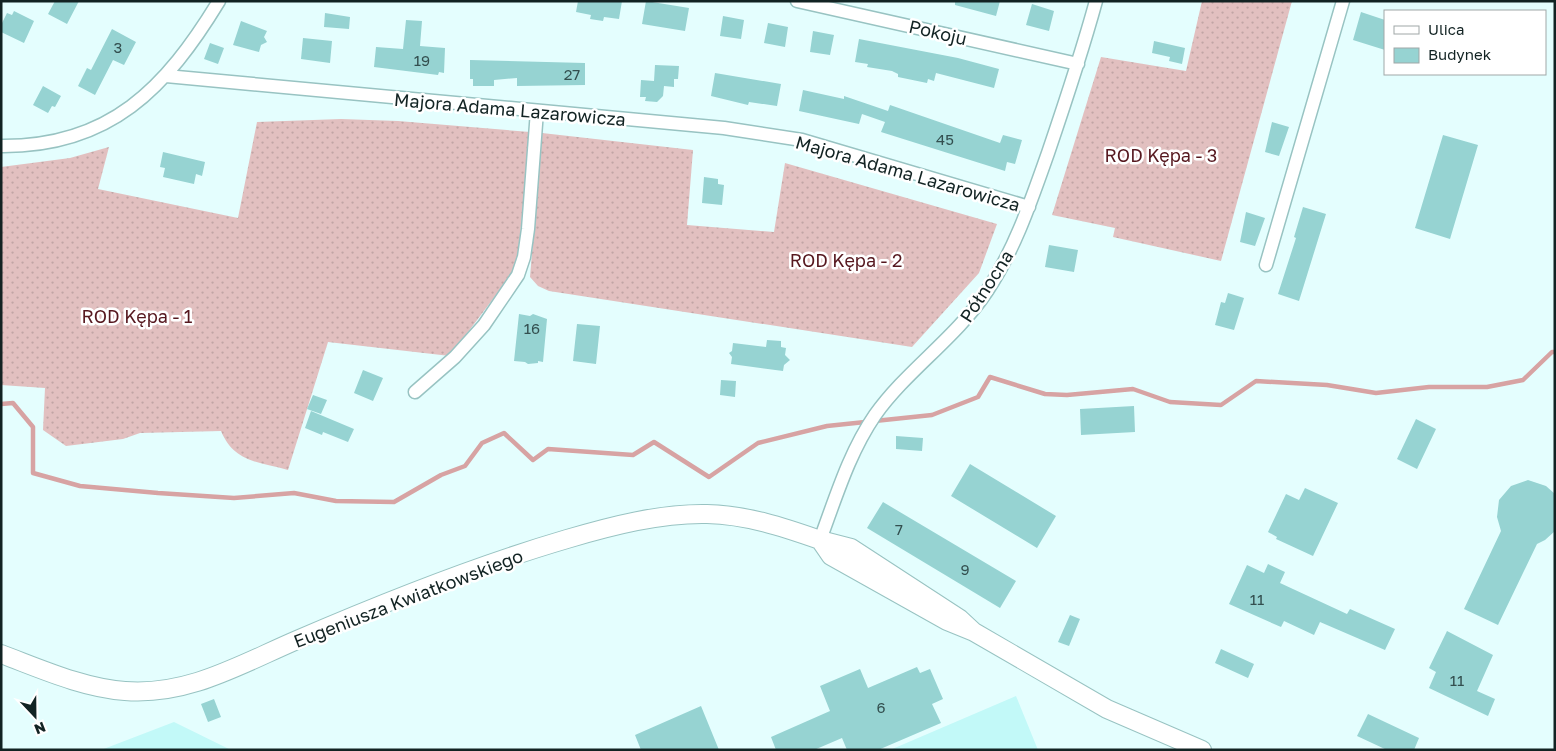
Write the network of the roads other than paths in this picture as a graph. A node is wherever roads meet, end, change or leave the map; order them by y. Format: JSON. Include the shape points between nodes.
{"nodes":[{"id":1,"x":219,"y":1,"type":"edge"},
{"id":2,"x":797,"y":1,"type":"edge"},
{"id":3,"x":1096,"y":1,"type":"edge"},
{"id":4,"x":1343,"y":1,"type":"edge"},
{"id":5,"x":844,"y":6,"type":"edge"},
{"id":6,"x":1078,"y":64,"type":"junction"},
{"id":7,"x":166,"y":76,"type":"junction"},
{"id":8,"x":538,"y":111,"type":"junction"},
{"id":9,"x":1,"y":146,"type":"edge"},
{"id":10,"x":1029,"y":207,"type":"junction"},
{"id":11,"x":1266,"y":265,"type":"dead end"},
{"id":12,"x":415,"y":392,"type":"dead end"},
{"id":13,"x":820,"y":540,"type":"junction"},
{"id":14,"x":1,"y":654,"type":"edge"},
{"id":15,"x":1202,"y":750,"type":"edge"}],
"edges":[{"from":1,"to":7,"type":"street"},
{"from":2,"to":5,"type":"street","name":"Pokoju"},
{"from":3,"to":6,"type":"street","name":"Północna"},
{"from":4,"to":11,"type":"street"},
{"from":5,"to":6,"type":"street","name":"Pokoju"},
{"from":6,"to":10,"type":"street","name":"Północna"},
{"from":7,"to":8,"type":"street","name":"Majora Adama Lazarowicza"},
{"from":7,"to":9,"type":"street","via":[[144,99],[102,126],[48,142]]},
{"from":8,"to":10,"type":"street","name":"Majora Adama Lazarowicza","via":[[724,128],[802,140]]},
{"from":8,"to":12,"type":"street","via":[[528,229],[518,275],[484,325],[455,357]]},
{"from":10,"to":13,"type":"street","name":"Północna","via":[[1005,262],[986,293],[963,323],[876,414],[849,462]]},
{"from":13,"to":14,"type":"street","name":"Eugeniusza Kwiatkowskiego","via":[[769,522],[706,514],[652,520],[589,533],[502,559],[410,593],[219,676],[178,688],[125,691],[95,686]]},
{"from":13,"to":15,"type":"street","name":"Eugeniusza Kwiatkowskiego","via":[[851,548],[960,619],[974,632],[1107,709]]}]}
